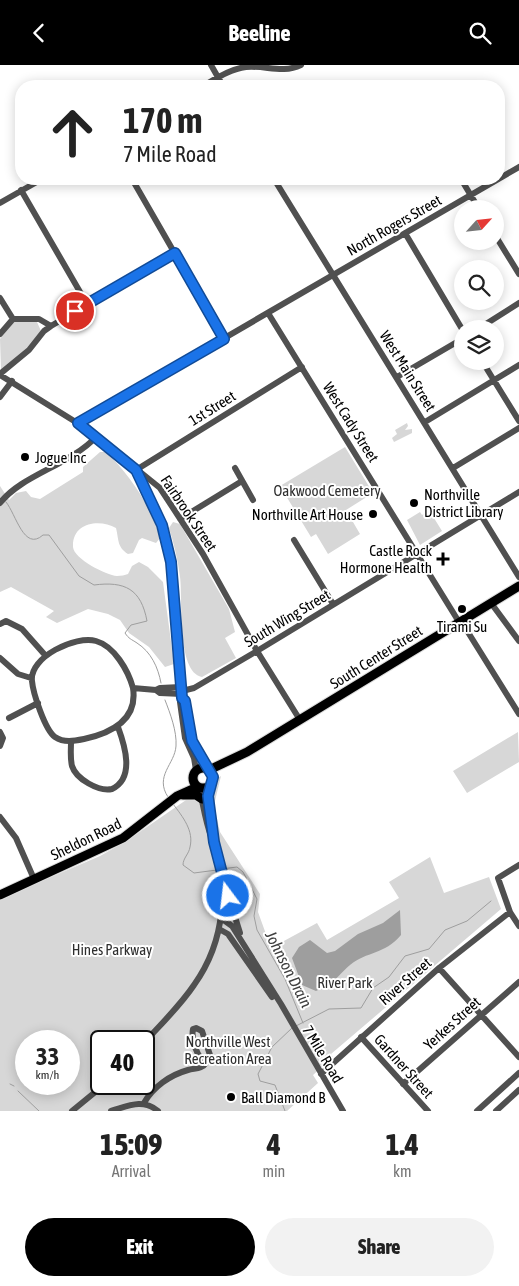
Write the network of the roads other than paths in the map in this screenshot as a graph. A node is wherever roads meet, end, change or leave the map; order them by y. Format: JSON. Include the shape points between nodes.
{"nodes":[{"id":1,"x":212,"y":65,"type":"edge"},
{"id":2,"x":301,"y":65,"type":"edge"},
{"id":3,"x":270,"y":67,"type":"edge"},
{"id":4,"x":218,"y":77,"type":"junction"},
{"id":5,"x":213,"y":80,"type":"edge"},
{"id":6,"x":220,"y":80,"type":"edge"},
{"id":7,"x":519,"y":167,"type":"edge"},
{"id":8,"x":505,"y":175,"type":"edge"},
{"id":9,"x":32,"y":185,"type":"edge"},
{"id":10,"x":135,"y":185,"type":"edge"},
{"id":11,"x":278,"y":185,"type":"edge"},
{"id":12,"x":465,"y":185,"type":"edge"},
{"id":13,"x":489,"y":185,"type":"edge"},
{"id":14,"x":22,"y":191,"type":"junction"},
{"id":15,"x":471,"y":196,"type":"junction"},
{"id":16,"x":473,"y":200,"type":"edge"},
{"id":17,"x":0,"y":203,"type":"edge"},
{"id":18,"x":405,"y":233,"type":"junction"},
{"id":19,"x":504,"y":250,"type":"edge"},
{"id":20,"x":175,"y":253,"type":"junction"},
{"id":21,"x":519,"y":274,"type":"edge"},
{"id":22,"x":333,"y":275,"type":"junction"},
{"id":23,"x":0,"y":297,"type":"edge"},
{"id":24,"x":519,"y":303,"type":"edge"},
{"id":25,"x":87,"y":304,"type":"junction"},
{"id":26,"x":268,"y":313,"type":"junction"},
{"id":27,"x":13,"y":319,"type":"junction"},
{"id":28,"x":457,"y":320,"type":"edge"},
{"id":29,"x":492,"y":320,"type":"edge"},
{"id":30,"x":51,"y":326,"type":"junction"},
{"id":31,"x":0,"y":334,"type":"edge"},
{"id":32,"x":224,"y":339,"type":"junction"},
{"id":33,"x":454,"y":344,"type":"edge"},
{"id":34,"x":519,"y":365,"type":"edge"},
{"id":35,"x":302,"y":367,"type":"junction"},
{"id":36,"x":488,"y":370,"type":"edge"},
{"id":37,"x":0,"y":375,"type":"edge"},
{"id":38,"x":397,"y":377,"type":"junction"},
{"id":39,"x":494,"y":380,"type":"junction"},
{"id":40,"x":12,"y":381,"type":"junction"},
{"id":41,"x":0,"y":397,"type":"edge"},
{"id":42,"x":519,"y":421,"type":"edge"},
{"id":43,"x":78,"y":423,"type":"junction"},
{"id":44,"x":425,"y":423,"type":"junction"},
{"id":45,"x":519,"y":428,"type":"edge"},
{"id":46,"x":97,"y":436,"type":"junction"},
{"id":47,"x":235,"y":468,"type":"dead end"},
{"id":48,"x":453,"y":468,"type":"junction"},
{"id":49,"x":136,"y":470,"type":"junction"},
{"id":50,"x":242,"y":481,"type":"junction"},
{"id":51,"x":519,"y":491,"type":"edge"},
{"id":52,"x":253,"y":499,"type":"dead end"},
{"id":53,"x":0,"y":503,"type":"edge"},
{"id":54,"x":481,"y":515,"type":"junction"},
{"id":55,"x":180,"y":519,"type":"junction"},
{"id":56,"x":294,"y":541,"type":"dead end"},
{"id":57,"x":417,"y":553,"type":"junction"},
{"id":58,"x":519,"y":577,"type":"edge"},
{"id":59,"x":519,"y":586,"type":"edge"},
{"id":60,"x":491,"y":603,"type":"junction"},
{"id":61,"x":333,"y":605,"type":"junction"},
{"id":62,"x":460,"y":621,"type":"junction"},
{"id":63,"x":0,"y":624,"type":"edge"},
{"id":64,"x":519,"y":641,"type":"edge"},
{"id":65,"x":256,"y":651,"type":"junction"},
{"id":66,"x":45,"y":655,"type":"junction"},
{"id":67,"x":0,"y":658,"type":"edge"},
{"id":68,"x":31,"y":678,"type":"junction"},
{"id":69,"x":133,"y":687,"type":"junction"},
{"id":70,"x":182,"y":692,"type":"junction"},
{"id":71,"x":38,"y":703,"type":"junction"},
{"id":72,"x":519,"y":714,"type":"edge"},
{"id":73,"x":9,"y":718,"type":"dead end"},
{"id":74,"x":300,"y":720,"type":"junction"},
{"id":75,"x":118,"y":727,"type":"junction"},
{"id":76,"x":0,"y":732,"type":"edge"},
{"id":77,"x":71,"y":742,"type":"junction"},
{"id":78,"x":0,"y":746,"type":"edge"},
{"id":79,"x":247,"y":752,"type":"junction"},
{"id":80,"x":208,"y":769,"type":"junction"},
{"id":81,"x":194,"y":774,"type":"junction"},
{"id":82,"x":211,"y":783,"type":"junction"},
{"id":83,"x":198,"y":787,"type":"junction"},
{"id":84,"x":176,"y":798,"type":"junction"},
{"id":85,"x":202,"y":799,"type":"junction"},
{"id":86,"x":0,"y":817,"type":"edge"},
{"id":87,"x":214,"y":842,"type":"junction"},
{"id":88,"x":519,"y":865,"type":"edge"},
{"id":89,"x":222,"y":873,"type":"junction"},
{"id":90,"x":34,"y":879,"type":"junction"},
{"id":91,"x":0,"y":895,"type":"edge"},
{"id":92,"x":510,"y":912,"type":"junction"},
{"id":93,"x":221,"y":918,"type":"junction"},
{"id":94,"x":519,"y":926,"type":"edge"},
{"id":95,"x":219,"y":929,"type":"junction"},
{"id":96,"x":255,"y":963,"type":"junction"},
{"id":97,"x":439,"y":968,"type":"junction"},
{"id":98,"x":519,"y":982,"type":"edge"},
{"id":99,"x":283,"y":1009,"type":"junction"},
{"id":100,"x":480,"y":1015,"type":"junction"},
{"id":101,"x":155,"y":1030,"type":"edge"},
{"id":102,"x":361,"y":1037,"type":"junction"},
{"id":103,"x":519,"y":1057,"type":"edge"},
{"id":104,"x":206,"y":1063,"type":"junction"},
{"id":105,"x":519,"y":1073,"type":"edge"},
{"id":106,"x":321,"y":1074,"type":"junction"},
{"id":107,"x":404,"y":1084,"type":"junction"},
{"id":108,"x":519,"y":1090,"type":"edge"},
{"id":109,"x":92,"y":1095,"type":"edge"},
{"id":110,"x":144,"y":1103,"type":"junction"},
{"id":111,"x":72,"y":1111,"type":"edge"},
{"id":112,"x":111,"y":1111,"type":"edge"},
{"id":113,"x":158,"y":1111,"type":"edge"},
{"id":114,"x":343,"y":1111,"type":"edge"},
{"id":115,"x":428,"y":1111,"type":"edge"},
{"id":116,"x":477,"y":1111,"type":"edge"},
{"id":117,"x":496,"y":1111,"type":"edge"}],
"edges":[{"from":1,"to":4,"type":"street"},
{"from":2,"to":3,"type":"street","via":[[286,70]]},
{"from":3,"to":4,"type":"street","via":[[246,67]]},
{"from":4,"to":5,"type":"street"},
{"from":4,"to":6,"type":"street"},
{"from":7,"to":8,"type":"street","name":"North Rogers Street"},
{"from":9,"to":14,"type":"street"},
{"from":10,"to":20,"type":"street"},
{"from":11,"to":22,"type":"street","name":"West Main Street"},
{"from":12,"to":15,"type":"street"},
{"from":13,"to":15,"type":"street","name":"North Rogers Street"},
{"from":14,"to":17,"type":"street"},
{"from":14,"to":25,"type":"street"},
{"from":15,"to":16,"type":"street"},
{"from":15,"to":18,"type":"street","name":"North Rogers Street"},
{"from":18,"to":22,"type":"street","name":"North Rogers Street"},
{"from":18,"to":28,"type":"street"},
{"from":19,"to":21,"type":"street"},
{"from":20,"to":25,"type":"street"},
{"from":20,"to":32,"type":"street"},
{"from":22,"to":26,"type":"street","name":"North Rogers Street"},
{"from":22,"to":38,"type":"street","name":"West Main Street"},
{"from":23,"to":27,"type":"street"},
{"from":24,"to":29,"type":"street"},
{"from":25,"to":30,"type":"street"},
{"from":26,"to":32,"type":"street","name":"North Rogers Street"},
{"from":26,"to":35,"type":"street","name":"West Cady Street"},
{"from":27,"to":30,"type":"street","via":[[39,319]]},
{"from":27,"to":31,"type":"street"},
{"from":30,"to":37,"type":"street","via":[[29,351]]},
{"from":32,"to":43,"type":"street","name":"North Rogers Street"},
{"from":33,"to":38,"type":"street"},
{"from":34,"to":39,"type":"street"},
{"from":35,"to":49,"type":"street","name":"1st Street"},
{"from":35,"to":57,"type":"street","name":"West Cady Street"},
{"from":36,"to":39,"type":"street"},
{"from":37,"to":40,"type":"street","name":"Fairbrook Street"},
{"from":38,"to":44,"type":"street","name":"West Main Street"},
{"from":39,"to":42,"type":"street"},
{"from":39,"to":44,"type":"street"},
{"from":40,"to":41,"type":"street"},
{"from":40,"to":43,"type":"street","name":"Fairbrook Street"},
{"from":43,"to":46,"type":"street","name":"Fairbrook Street"},
{"from":44,"to":48,"type":"street","name":"West Main Street"},
{"from":45,"to":48,"type":"street"},
{"from":46,"to":49,"type":"street","name":"Fairbrook Street"},
{"from":46,"to":53,"type":"street","via":[[84,450],[6,495]]},
{"from":47,"to":50,"type":"street"},
{"from":48,"to":54,"type":"street","name":"West Main Street"},
{"from":49,"to":55,"type":"street","name":"Fairbrook Street","via":[[154,482]]},
{"from":49,"to":70,"type":"street","via":[[162,525],[168,547]]},
{"from":50,"to":52,"type":"street"},
{"from":50,"to":55,"type":"street"},
{"from":51,"to":54,"type":"street","name":"South Wing Street"},
{"from":54,"to":57,"type":"street","name":"South Wing Street"},
{"from":54,"to":58,"type":"street","name":"West Main Street"},
{"from":55,"to":65,"type":"street","name":"Fairbrook Street"},
{"from":56,"to":61,"type":"street"},
{"from":57,"to":61,"type":"street","name":"South Wing Street"},
{"from":57,"to":62,"type":"street","name":"West Cady Street"},
{"from":59,"to":60,"type":"main road","name":"South Center Street"},
{"from":60,"to":62,"type":"main road","name":"South Center Street"},
{"from":60,"to":64,"type":"street"},
{"from":61,"to":65,"type":"street","name":"South Wing Street"},
{"from":62,"to":72,"type":"street","name":"West Cady Street"},
{"from":62,"to":74,"type":"main road","name":"South Center Street"},
{"from":63,"to":66,"type":"street","via":[[6,621],[18,626]]},
{"from":65,"to":70,"type":"street","name":"South Wing Street"},
{"from":65,"to":74,"type":"street","name":"Fairbrook Street"},
{"from":66,"to":68,"type":"street"},
{"from":66,"to":69,"type":"street","via":[[83,640],[98,642],[120,661]]},
{"from":67,"to":68,"type":"street","via":[[18,674]]},
{"from":68,"to":71,"type":"street"},
{"from":69,"to":70,"type":"street","name":"South Wing Street"},
{"from":69,"to":75,"type":"street","via":[[132,708]]},
{"from":70,"to":80,"type":"street","via":[[192,741]]},
{"from":70,"to":81,"type":"street","via":[[180,701],[185,738],[194,758]]},
{"from":71,"to":73,"type":"street"},
{"from":71,"to":77,"type":"street","via":[[50,733],[59,740]]},
{"from":74,"to":79,"type":"main road","name":"South Center Street"},
{"from":75,"to":77,"type":"street"},
{"from":75,"to":77,"type":"street","via":[[126,765],[120,783],[112,789],[98,788],[76,772]]},
{"from":76,"to":78,"type":"street","via":[[3,739]]},
{"from":79,"to":80,"type":"main road","name":"South Center Street"},
{"from":79,"to":82,"type":"main road","name":"South Center Street"},
{"from":80,"to":81,"type":"main road","name":"South Center Street"},
{"from":80,"to":82,"type":"main road"},
{"from":81,"to":83,"type":"main road"},
{"from":81,"to":84,"type":"main road","name":"Sheldon Road"},
{"from":82,"to":83,"type":"main road"},
{"from":82,"to":87,"type":"street"},
{"from":83,"to":84,"type":"main road","name":"Sheldon Road"},
{"from":83,"to":85,"type":"street"},
{"from":84,"to":85,"type":"main road","via":[[196,795]]},
{"from":84,"to":90,"type":"main road","name":"Sheldon Road","via":[[123,838]]},
{"from":85,"to":87,"type":"street"},
{"from":86,"to":90,"type":"street","via":[[16,838]]},
{"from":87,"to":89,"type":"street"},
{"from":88,"to":92,"type":"street","via":[[498,878]]},
{"from":89,"to":93,"type":"street"},
{"from":89,"to":96,"type":"street","via":[[236,923]]},
{"from":90,"to":91,"type":"main road","name":"Sheldon Road"},
{"from":92,"to":94,"type":"street"},
{"from":92,"to":97,"type":"street","name":"River Street"},
{"from":93,"to":95,"type":"street"},
{"from":93,"to":96,"type":"street","name":"7 Mile Road","via":[[232,925]]},
{"from":95,"to":99,"type":"street","name":"7 Mile Road","via":[[228,934]]},
{"from":95,"to":101,"type":"street","via":[[196,983]]},
{"from":96,"to":99,"type":"street","name":"7 Mile Road"},
{"from":97,"to":100,"type":"street"},
{"from":97,"to":102,"type":"street","name":"River Street"},
{"from":98,"to":100,"type":"street","name":"Yerkes Street"},
{"from":99,"to":106,"type":"street","name":"7 Mile Road"},
{"from":100,"to":103,"type":"street"},
{"from":100,"to":107,"type":"street","name":"Yerkes Street"},
{"from":102,"to":106,"type":"street","name":"River Street"},
{"from":102,"to":107,"type":"street","name":"Gardner Street"},
{"from":104,"to":104,"type":"street","via":[[210,1055],[202,1031],[196,1028],[192,1035],[200,1058]]},
{"from":104,"to":110,"type":"street","via":[[204,1067],[178,1073],[164,1082]]},
{"from":105,"to":116,"type":"street"},
{"from":106,"to":114,"type":"street","name":"7 Mile Road"},
{"from":107,"to":115,"type":"street","name":"Gardner Street"},
{"from":108,"to":117,"type":"street"},
{"from":109,"to":111,"type":"street"},
{"from":110,"to":112,"type":"street"},
{"from":110,"to":113,"type":"street"}]}
